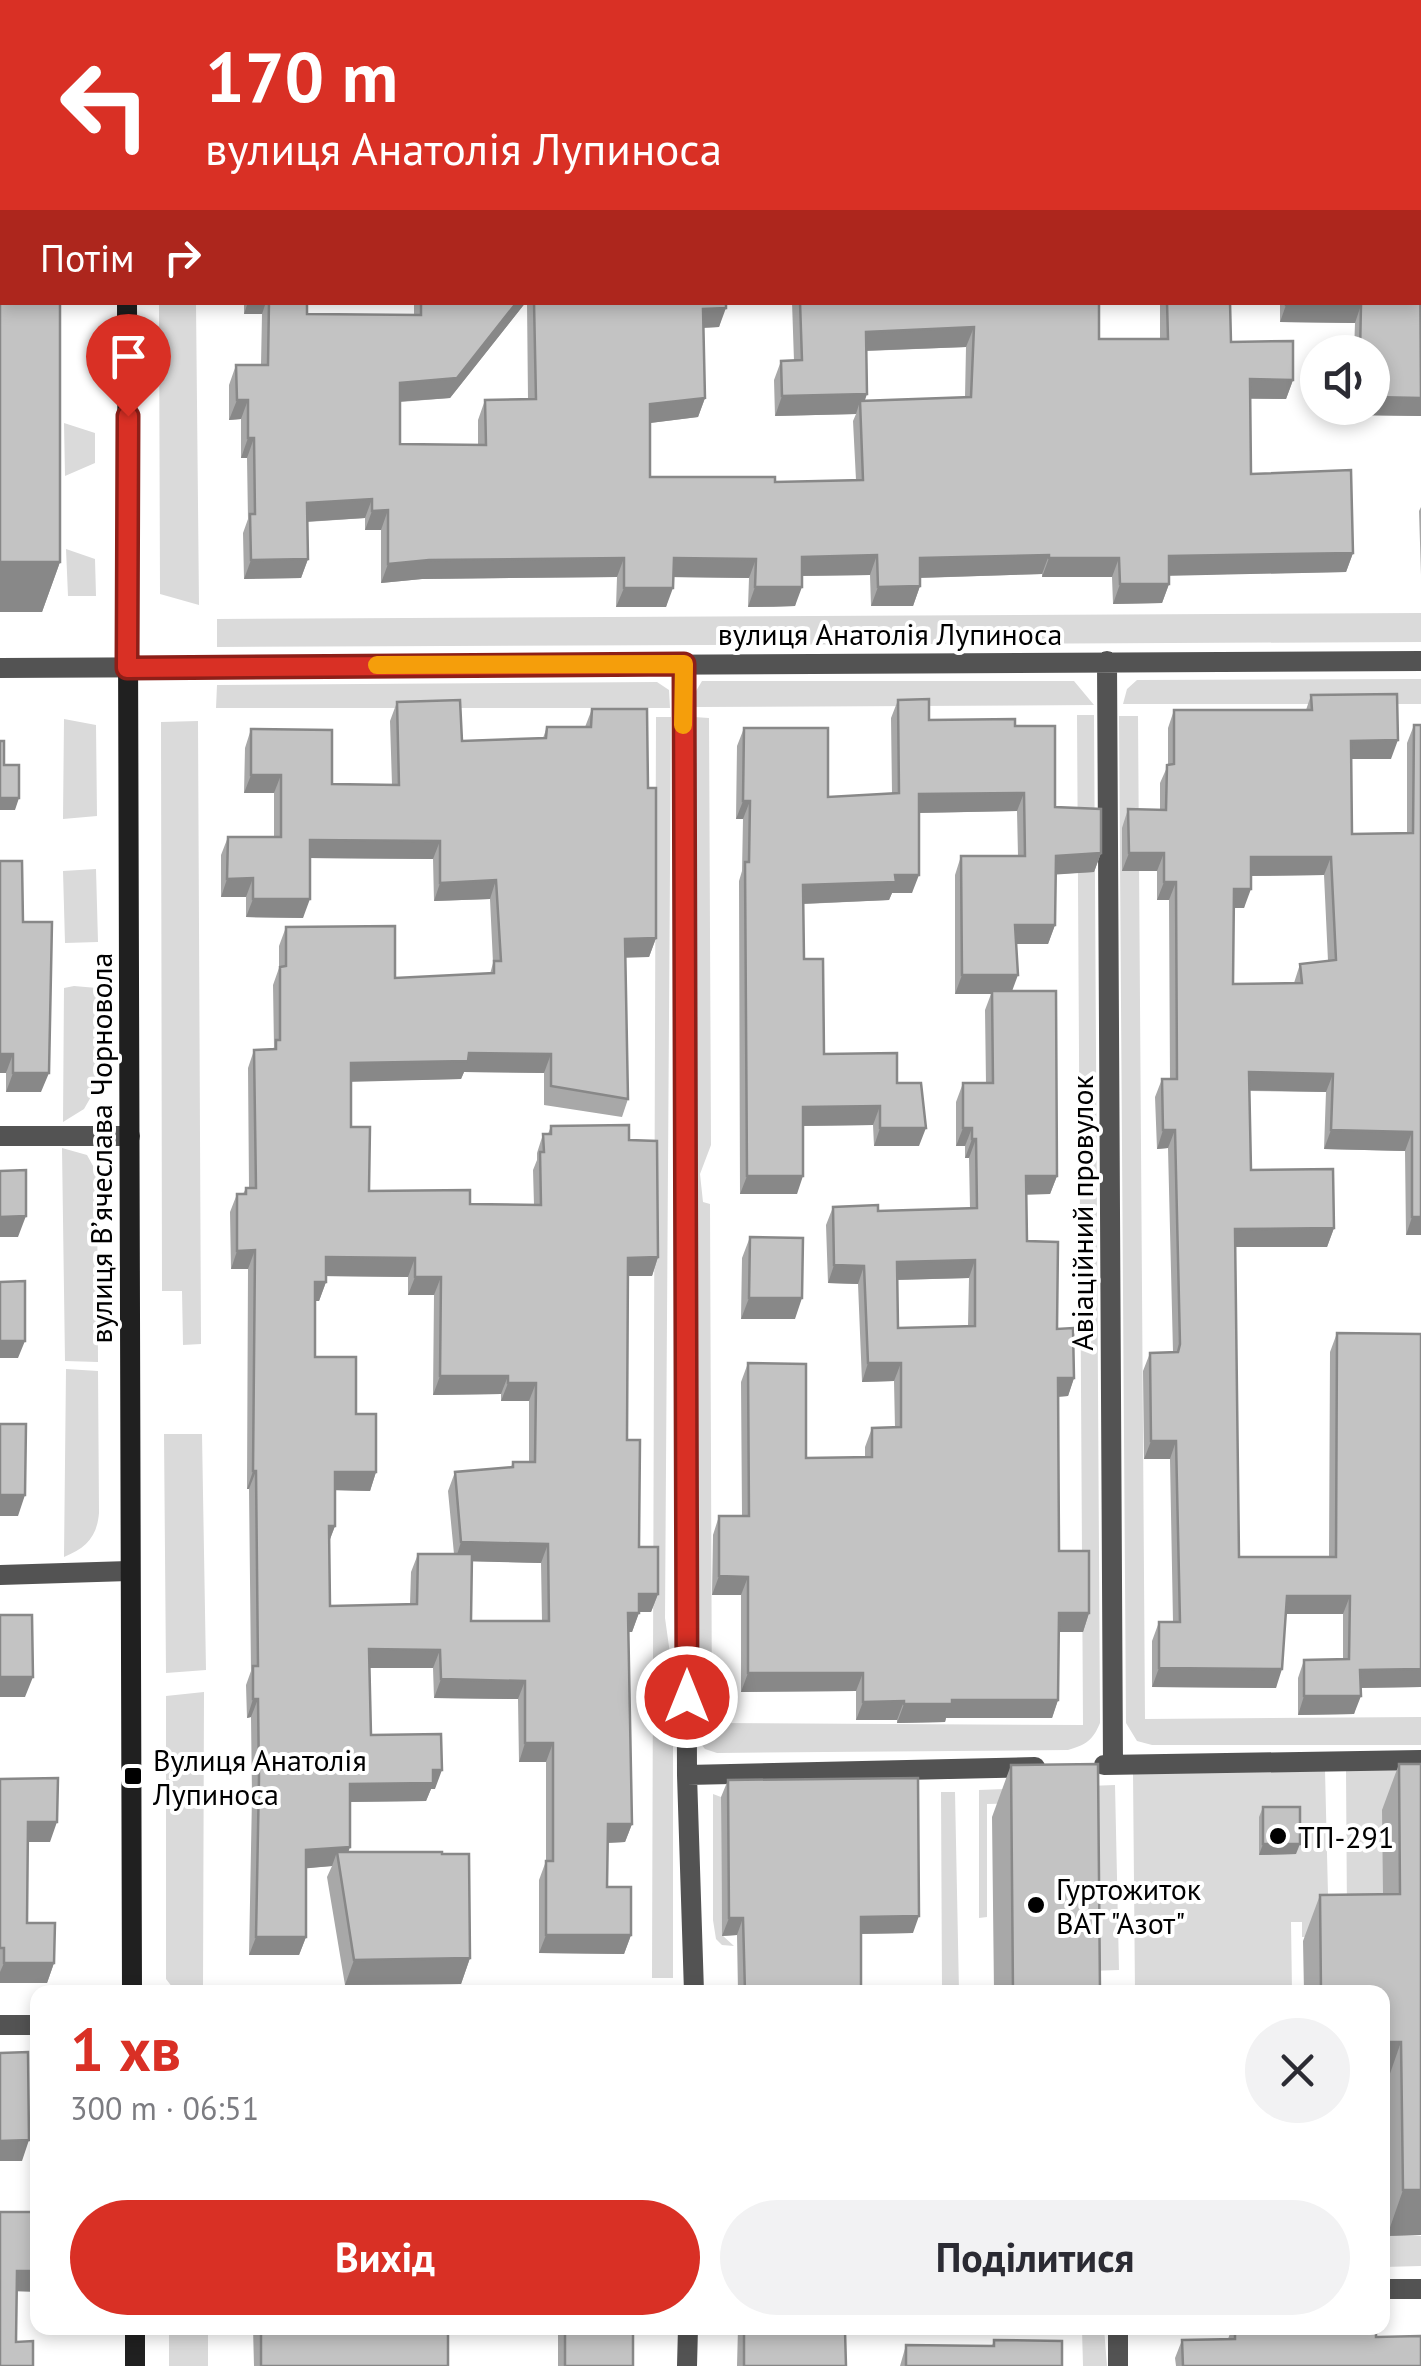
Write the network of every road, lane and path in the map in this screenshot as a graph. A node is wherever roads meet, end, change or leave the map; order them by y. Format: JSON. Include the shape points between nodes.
{"nodes":[{"id":1,"x":127,"y":305,"type":"edge"},
{"id":2,"x":1108,"y":661,"type":"junction"},
{"id":3,"x":1421,"y":661,"type":"edge"},
{"id":4,"x":684,"y":664,"type":"junction"},
{"id":5,"x":0,"y":668,"type":"edge"},
{"id":6,"x":127,"y":668,"type":"junction"},
{"id":7,"x":0,"y":1136,"type":"edge"},
{"id":8,"x":130,"y":1136,"type":"junction"},
{"id":9,"x":129,"y":1571,"type":"junction"},
{"id":10,"x":0,"y":1575,"type":"edge"},
{"id":11,"x":1421,"y":1760,"type":"edge"},
{"id":12,"x":1114,"y":1764,"type":"junction"},
{"id":13,"x":688,"y":1776,"type":"junction"},
{"id":14,"x":132,"y":1985,"type":"edge"},
{"id":15,"x":694,"y":1985,"type":"edge"},
{"id":16,"x":0,"y":2025,"type":"edge"},
{"id":17,"x":30,"y":2025,"type":"edge"},
{"id":18,"x":1390,"y":2289,"type":"edge"},
{"id":19,"x":1421,"y":2290,"type":"edge"},
{"id":20,"x":135,"y":2335,"type":"edge"},
{"id":21,"x":688,"y":2335,"type":"edge"},
{"id":22,"x":1118,"y":2335,"type":"edge"},
{"id":23,"x":135,"y":2366,"type":"edge"},
{"id":24,"x":687,"y":2366,"type":"edge"},
{"id":25,"x":1118,"y":2366,"type":"edge"}],
"edges":[{"from":1,"to":6,"type":"main road","name":"вулиця Вʼячеслава Чорновола"},
{"from":2,"to":3,"type":"street","name":"вулиця Анатолія Лупиноса"},
{"from":2,"to":4,"type":"street","name":"вулиця Анатолія Лупиноса"},
{"from":2,"to":12,"type":"street","name":"Авіаційний провулок"},
{"from":4,"to":6,"type":"street","name":"вулиця Анатолія Лупиноса"},
{"from":4,"to":13,"type":"street"},
{"from":5,"to":6,"type":"street","name":"вулиця Анатолія Лупиноса"},
{"from":6,"to":8,"type":"main road","name":"вулиця Вʼячеслава Чорновола"},
{"from":7,"to":8,"type":"street"},
{"from":8,"to":9,"type":"main road","name":"вулиця Вʼячеслава Чорновола"},
{"from":9,"to":10,"type":"street"},
{"from":9,"to":14,"type":"main road","name":"вулиця Вʼячеслава Чорновола"},
{"from":11,"to":12,"type":"street"},
{"from":12,"to":13,"type":"street"},
{"from":13,"to":15,"type":"street"},
{"from":16,"to":17,"type":"street"},
{"from":18,"to":19,"type":"street"},
{"from":20,"to":23,"type":"main road"},
{"from":21,"to":24,"type":"street"},
{"from":22,"to":25,"type":"street"}]}
